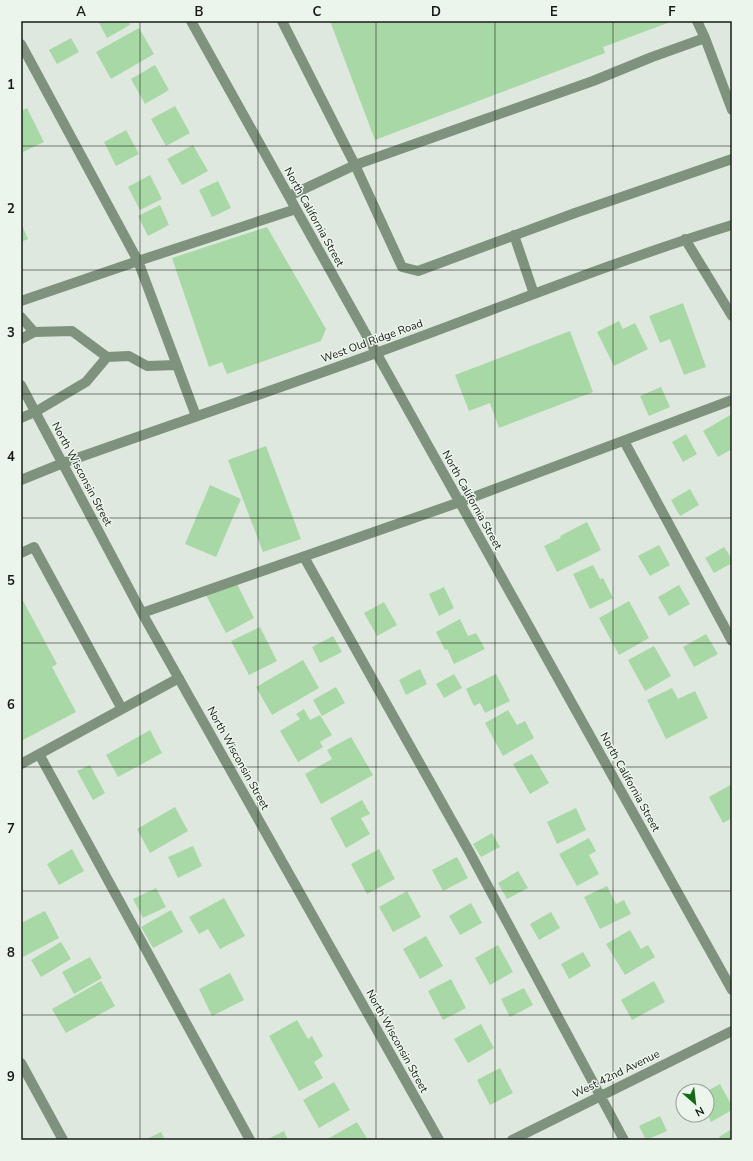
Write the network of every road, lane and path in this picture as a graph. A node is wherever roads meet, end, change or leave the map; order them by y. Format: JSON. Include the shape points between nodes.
{"nodes":[{"id":1,"x":191,"y":21,"type":"edge"},
{"id":2,"x":282,"y":21,"type":"edge"},
{"id":3,"x":697,"y":21,"type":"edge"},
{"id":4,"x":705,"y":38,"type":"junction"},
{"id":5,"x":21,"y":44,"type":"edge"},
{"id":6,"x":730,"y":97,"type":"edge"},
{"id":7,"x":732,"y":110,"type":"edge"},
{"id":8,"x":732,"y":159,"type":"edge"},
{"id":9,"x":355,"y":165,"type":"junction"},
{"id":10,"x":288,"y":196,"type":"junction"},
{"id":11,"x":296,"y":209,"type":"junction"},
{"id":12,"x":732,"y":224,"type":"edge"},
{"id":13,"x":514,"y":235,"type":"junction"},
{"id":14,"x":686,"y":239,"type":"junction"},
{"id":15,"x":138,"y":261,"type":"junction"},
{"id":16,"x":534,"y":294,"type":"junction"},
{"id":17,"x":21,"y":300,"type":"edge"},
{"id":18,"x":732,"y":316,"type":"edge"},
{"id":19,"x":21,"y":317,"type":"edge"},
{"id":20,"x":34,"y":332,"type":"junction"},
{"id":21,"x":21,"y":339,"type":"edge"},
{"id":22,"x":376,"y":353,"type":"junction"},
{"id":23,"x":107,"y":357,"type":"junction"},
{"id":24,"x":177,"y":365,"type":"junction"},
{"id":25,"x":21,"y":386,"type":"edge"},
{"id":26,"x":732,"y":400,"type":"edge"},
{"id":27,"x":35,"y":412,"type":"junction"},
{"id":28,"x":196,"y":416,"type":"junction"},
{"id":29,"x":21,"y":418,"type":"edge"},
{"id":30,"x":624,"y":441,"type":"junction"},
{"id":31,"x":63,"y":462,"type":"junction"},
{"id":32,"x":21,"y":480,"type":"edge"},
{"id":33,"x":460,"y":502,"type":"junction"},
{"id":34,"x":21,"y":553,"type":"edge"},
{"id":35,"x":304,"y":557,"type":"junction"},
{"id":36,"x":142,"y":613,"type":"junction"},
{"id":37,"x":732,"y":641,"type":"edge"},
{"id":38,"x":179,"y":678,"type":"junction"},
{"id":39,"x":122,"y":709,"type":"junction"},
{"id":40,"x":39,"y":754,"type":"junction"},
{"id":41,"x":21,"y":764,"type":"edge"},
{"id":42,"x":732,"y":990,"type":"edge"},
{"id":43,"x":732,"y":1031,"type":"edge"},
{"id":44,"x":21,"y":1063,"type":"edge"},
{"id":45,"x":599,"y":1096,"type":"junction"},
{"id":46,"x":63,"y":1140,"type":"edge"},
{"id":47,"x":250,"y":1140,"type":"edge"},
{"id":48,"x":439,"y":1140,"type":"edge"},
{"id":49,"x":512,"y":1140,"type":"edge"},
{"id":50,"x":624,"y":1140,"type":"edge"}],
"edges":[{"from":1,"to":10,"type":"street","name":"North California Street"},
{"from":2,"to":9,"type":"street"},
{"from":3,"to":4,"type":"street"},
{"from":4,"to":6,"type":"street"},
{"from":4,"to":9,"type":"street","via":[[579,86]]},
{"from":5,"to":15,"type":"street"},
{"from":6,"to":7,"type":"street"},
{"from":8,"to":13,"type":"street"},
{"from":9,"to":10,"type":"street"},
{"from":9,"to":13,"type":"street","via":[[402,267],[418,271]]},
{"from":10,"to":11,"type":"street","name":"North California Street"},
{"from":11,"to":15,"type":"street"},
{"from":11,"to":22,"type":"street","name":"North California Street"},
{"from":12,"to":14,"type":"street","name":"West Old Ridge Road"},
{"from":13,"to":16,"type":"street"},
{"from":14,"to":16,"type":"street","name":"West Old Ridge Road"},
{"from":14,"to":18,"type":"street"},
{"from":15,"to":17,"type":"street"},
{"from":15,"to":24,"type":"street"},
{"from":16,"to":22,"type":"street","name":"West Old Ridge Road"},
{"from":19,"to":20,"type":"street"},
{"from":20,"to":21,"type":"street"},
{"from":20,"to":23,"type":"street","via":[[72,331]]},
{"from":22,"to":28,"type":"street","name":"West Old Ridge Road"},
{"from":22,"to":33,"type":"street","name":"North California Street"},
{"from":23,"to":24,"type":"street","via":[[129,356],[147,366]]},
{"from":23,"to":27,"type":"street","via":[[86,382]]},
{"from":24,"to":28,"type":"street"},
{"from":25,"to":27,"type":"street","name":"North Wisconsin Street"},
{"from":26,"to":30,"type":"street"},
{"from":27,"to":29,"type":"street"},
{"from":27,"to":31,"type":"street","name":"North Wisconsin Street"},
{"from":28,"to":31,"type":"street","name":"West Old Ridge Road"},
{"from":30,"to":33,"type":"street"},
{"from":30,"to":37,"type":"street"},
{"from":31,"to":32,"type":"street","name":"West Old Ridge Road"},
{"from":31,"to":36,"type":"street","name":"North Wisconsin Street"},
{"from":33,"to":35,"type":"street"},
{"from":33,"to":42,"type":"street","name":"North California Street"},
{"from":34,"to":39,"type":"street","via":[[34,547]]},
{"from":35,"to":36,"type":"street"},
{"from":35,"to":45,"type":"street","via":[[470,853]]},
{"from":36,"to":38,"type":"street","name":"North Wisconsin Street"},
{"from":38,"to":39,"type":"street"},
{"from":38,"to":48,"type":"street","name":"North Wisconsin Street"},
{"from":39,"to":40,"type":"street"},
{"from":40,"to":41,"type":"street"},
{"from":40,"to":47,"type":"street"},
{"from":43,"to":45,"type":"street","name":"West 42nd Avenue"},
{"from":44,"to":46,"type":"street"},
{"from":45,"to":49,"type":"street","name":"West 42nd Avenue"},
{"from":45,"to":50,"type":"street"}]}
